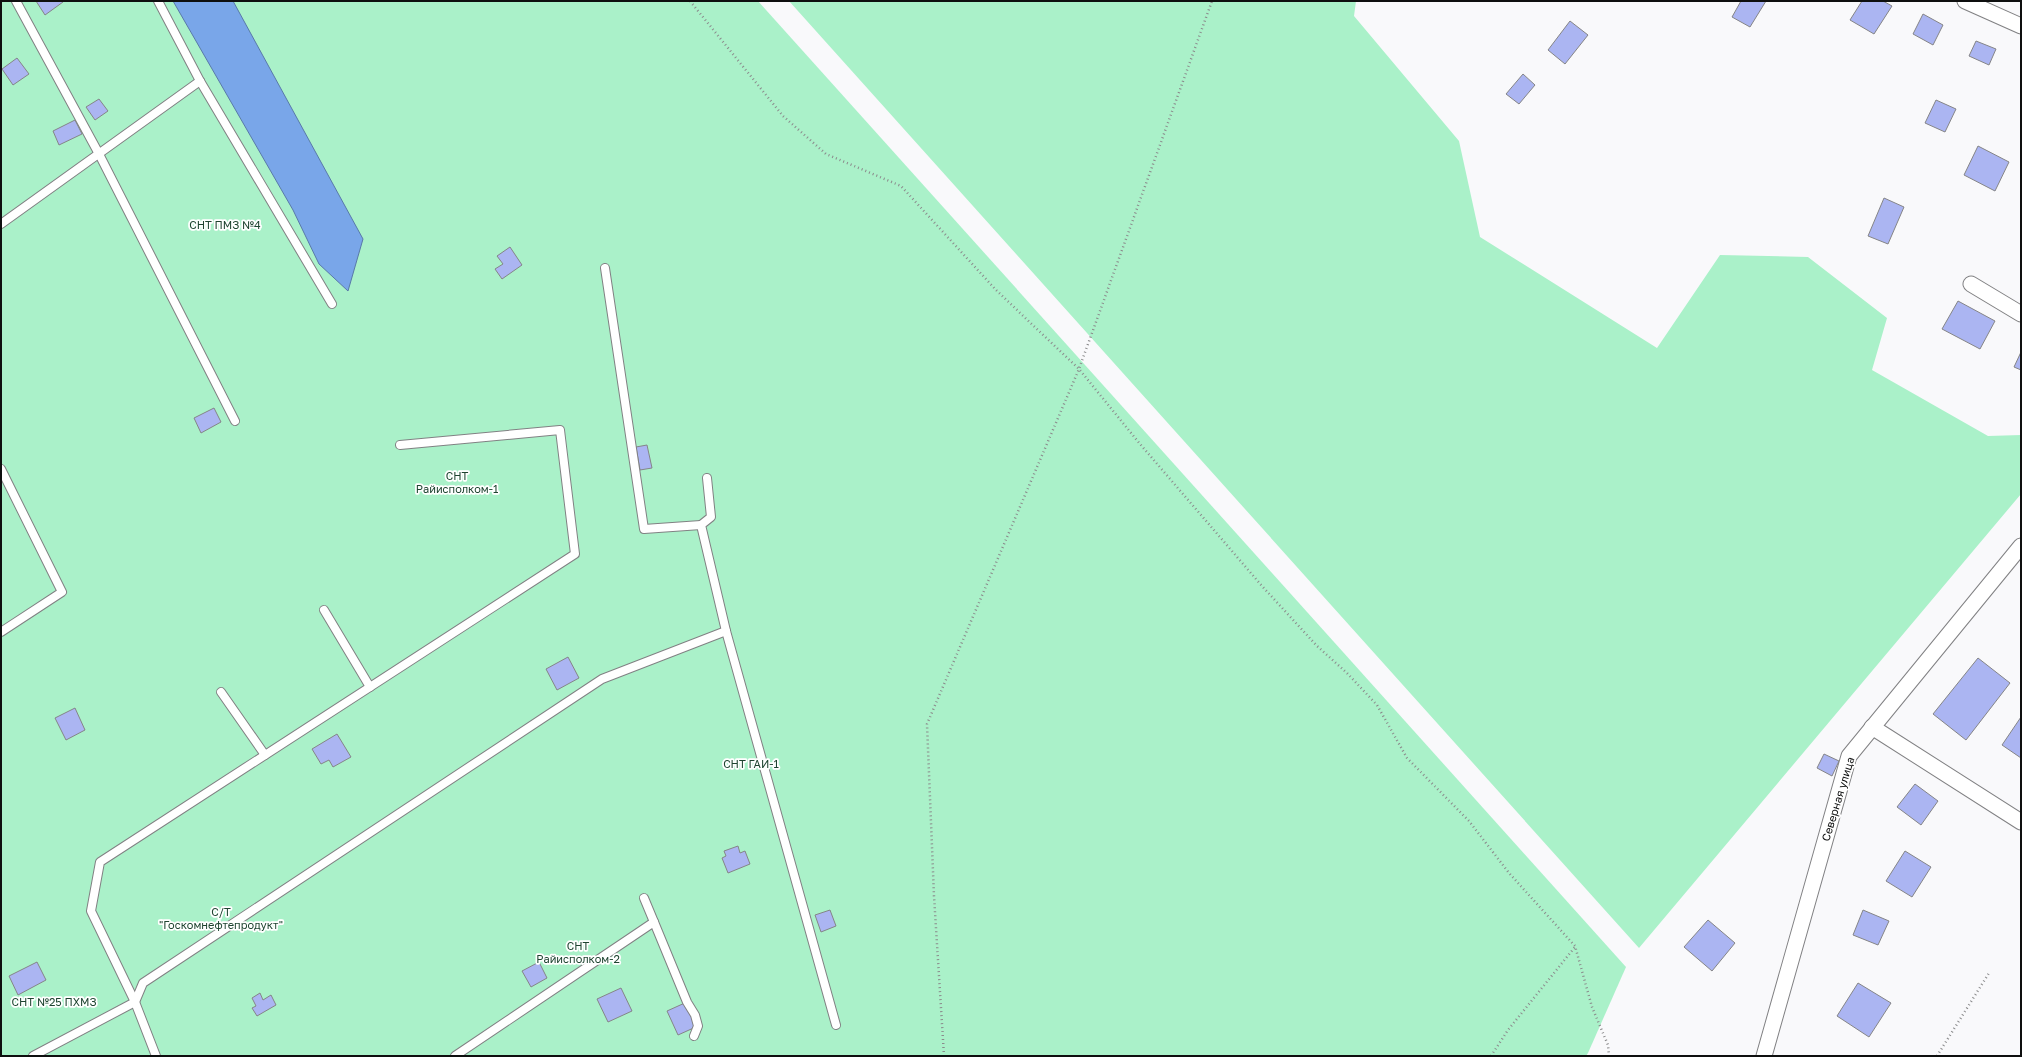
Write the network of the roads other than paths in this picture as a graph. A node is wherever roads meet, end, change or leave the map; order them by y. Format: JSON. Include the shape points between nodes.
{"nodes":[{"id":1,"x":16,"y":1,"type":"edge"},
{"id":2,"x":158,"y":1,"type":"edge"},
{"id":3,"x":1965,"y":1,"type":"edge"},
{"id":4,"x":2021,"y":26,"type":"edge"},
{"id":5,"x":200,"y":81,"type":"junction"},
{"id":6,"x":99,"y":154,"type":"junction"},
{"id":7,"x":1,"y":224,"type":"edge"},
{"id":8,"x":605,"y":268,"type":"dead end"},
{"id":9,"x":1971,"y":284,"type":"dead end"},
{"id":10,"x":332,"y":304,"type":"dead end"},
{"id":11,"x":2021,"y":314,"type":"edge"},
{"id":12,"x":235,"y":421,"type":"dead end"},
{"id":13,"x":400,"y":445,"type":"dead end"},
{"id":14,"x":1,"y":469,"type":"edge"},
{"id":15,"x":707,"y":478,"type":"dead end"},
{"id":16,"x":701,"y":525,"type":"junction"},
{"id":17,"x":2021,"y":546,"type":"edge"},
{"id":18,"x":324,"y":610,"type":"dead end"},
{"id":19,"x":726,"y":631,"type":"junction"},
{"id":20,"x":1,"y":632,"type":"edge"},
{"id":21,"x":370,"y":687,"type":"junction"},
{"id":22,"x":221,"y":692,"type":"dead end"},
{"id":23,"x":1872,"y":727,"type":"junction"},
{"id":24,"x":266,"y":755,"type":"junction"},
{"id":25,"x":2019,"y":817,"type":"edge"},
{"id":26,"x":644,"y":898,"type":"dead end"},
{"id":27,"x":654,"y":922,"type":"junction"},
{"id":28,"x":135,"y":1002,"type":"junction"},
{"id":29,"x":836,"y":1025,"type":"dead end"},
{"id":30,"x":694,"y":1036,"type":"dead end"},
{"id":31,"x":33,"y":1056,"type":"edge"},
{"id":32,"x":156,"y":1056,"type":"edge"},
{"id":33,"x":455,"y":1056,"type":"edge"},
{"id":34,"x":1764,"y":1056,"type":"edge"}],
"edges":[{"from":1,"to":6,"type":"lane"},
{"from":2,"to":5,"type":"lane"},
{"from":3,"to":4,"type":"street"},
{"from":5,"to":6,"type":"lane"},
{"from":5,"to":10,"type":"lane"},
{"from":6,"to":7,"type":"lane"},
{"from":6,"to":12,"type":"lane"},
{"from":8,"to":16,"type":"lane","via":[[644,529]]},
{"from":9,"to":11,"type":"street"},
{"from":13,"to":21,"type":"lane","via":[[560,430],[575,554]]},
{"from":14,"to":20,"type":"lane","via":[[62,592]]},
{"from":15,"to":16,"type":"lane","via":[[711,517]]},
{"from":16,"to":19,"type":"lane"},
{"from":17,"to":23,"type":"street","name":"Северная улица"},
{"from":18,"to":21,"type":"lane"},
{"from":19,"to":28,"type":"lane","via":[[602,679],[142,983]]},
{"from":19,"to":29,"type":"lane"},
{"from":21,"to":24,"type":"lane"},
{"from":22,"to":24,"type":"lane"},
{"from":23,"to":25,"type":"street"},
{"from":23,"to":34,"type":"street","name":"Северная улица","via":[[1849,756]]},
{"from":24,"to":28,"type":"lane","via":[[100,862],[91,910]]},
{"from":26,"to":27,"type":"lane"},
{"from":27,"to":30,"type":"lane","via":[[687,1002],[695,1015],[698,1026]]},
{"from":27,"to":33,"type":"lane"},
{"from":28,"to":31,"type":"lane"},
{"from":28,"to":32,"type":"lane"}]}
